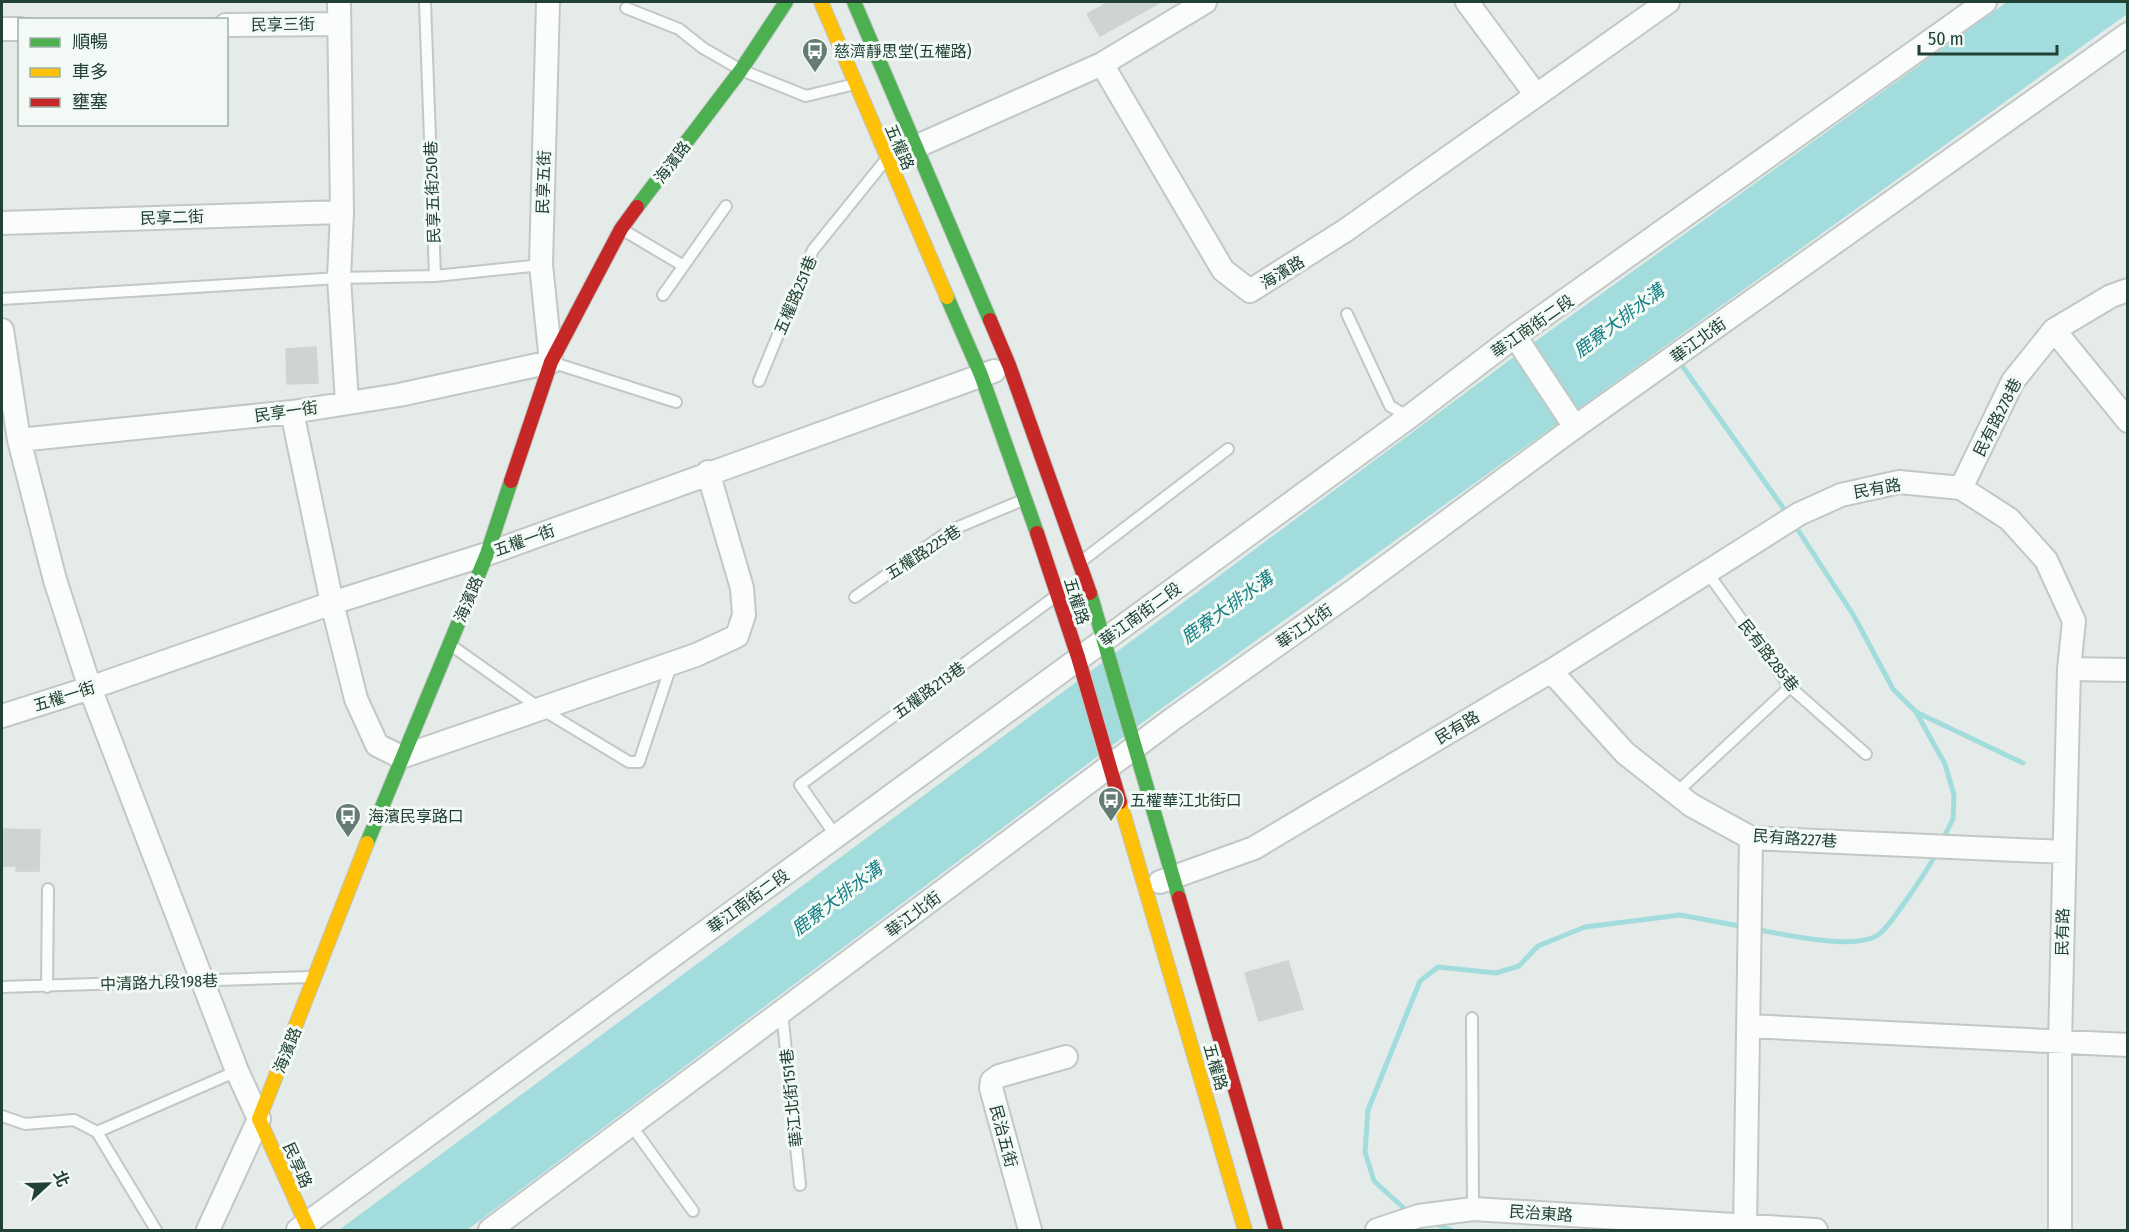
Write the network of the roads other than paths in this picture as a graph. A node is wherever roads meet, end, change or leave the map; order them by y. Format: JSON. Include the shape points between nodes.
{"nodes":[{"id":1,"x":425,"y":2,"type":"edge"},
{"id":2,"x":548,"y":2,"type":"edge"},
{"id":3,"x":786,"y":2,"type":"edge"},
{"id":4,"x":821,"y":2,"type":"edge"},
{"id":5,"x":854,"y":2,"type":"edge"},
{"id":6,"x":1205,"y":2,"type":"edge"},
{"id":7,"x":1467,"y":2,"type":"edge"},
{"id":8,"x":1668,"y":2,"type":"edge"},
{"id":9,"x":1984,"y":2,"type":"edge"},
{"id":10,"x":626,"y":8,"type":"dead end"},
{"id":11,"x":339,"y":13,"type":"edge"},
{"id":12,"x":228,"y":25,"type":"edge"},
{"id":13,"x":2,"y":29,"type":"edge"},
{"id":14,"x":18,"y":29,"type":"edge"},
{"id":15,"x":2127,"y":34,"type":"edge"},
{"id":16,"x":1102,"y":64,"type":"junction"},
{"id":17,"x":741,"y":70,"type":"junction"},
{"id":18,"x":854,"y":84,"type":"junction"},
{"id":19,"x":1536,"y":95,"type":"junction"},
{"id":20,"x":917,"y":147,"type":"junction"},
{"id":21,"x":887,"y":159,"type":"junction"},
{"id":22,"x":726,"y":206,"type":"dead end"},
{"id":23,"x":342,"y":212,"type":"junction"},
{"id":24,"x":2,"y":223,"type":"edge"},
{"id":25,"x":621,"y":229,"type":"junction"},
{"id":26,"x":541,"y":265,"type":"junction"},
{"id":27,"x":682,"y":265,"type":"junction"},
{"id":28,"x":435,"y":276,"type":"junction"},
{"id":29,"x":339,"y":278,"type":"junction"},
{"id":30,"x":2127,"y":290,"type":"edge"},
{"id":31,"x":663,"y":295,"type":"dead end"},
{"id":32,"x":2,"y":299,"type":"edge"},
{"id":33,"x":1347,"y":314,"type":"dead end"},
{"id":34,"x":2,"y":330,"type":"edge"},
{"id":35,"x":2054,"y":330,"type":"junction"},
{"id":36,"x":1519,"y":341,"type":"junction"},
{"id":37,"x":551,"y":362,"type":"junction"},
{"id":38,"x":1009,"y":365,"type":"junction"},
{"id":39,"x":5,"y":374,"type":"edge"},
{"id":40,"x":981,"y":375,"type":"junction"},
{"id":41,"x":759,"y":381,"type":"dead end"},
{"id":42,"x":347,"y":402,"type":"junction"},
{"id":43,"x":676,"y":402,"type":"dead end"},
{"id":44,"x":292,"y":412,"type":"junction"},
{"id":45,"x":1409,"y":417,"type":"junction"},
{"id":46,"x":2127,"y":421,"type":"edge"},
{"id":47,"x":1573,"y":424,"type":"junction"},
{"id":48,"x":19,"y":440,"type":"junction"},
{"id":49,"x":1228,"y":449,"type":"dead end"},
{"id":50,"x":708,"y":472,"type":"junction"},
{"id":51,"x":1961,"y":488,"type":"junction"},
{"id":52,"x":1026,"y":499,"type":"junction"},
{"id":53,"x":487,"y":554,"type":"junction"},
{"id":54,"x":1081,"y":562,"type":"junction"},
{"id":55,"x":1707,"y":572,"type":"junction"},
{"id":56,"x":1058,"y":594,"type":"junction"},
{"id":57,"x":855,"y":597,"type":"dead end"},
{"id":58,"x":332,"y":603,"type":"junction"},
{"id":59,"x":449,"y":644,"type":"junction"},
{"id":60,"x":1108,"y":647,"type":"junction"},
{"id":61,"x":672,"y":663,"type":"junction"},
{"id":62,"x":1080,"y":666,"type":"junction"},
{"id":63,"x":2069,"y":669,"type":"junction"},
{"id":64,"x":1551,"y":670,"type":"junction"},
{"id":65,"x":2127,"y":670,"type":"edge"},
{"id":66,"x":1790,"y":687,"type":"junction"},
{"id":67,"x":90,"y":688,"type":"junction"},
{"id":68,"x":538,"y":708,"type":"junction"},
{"id":69,"x":2,"y":716,"type":"edge"},
{"id":70,"x":1135,"y":743,"type":"junction"},
{"id":71,"x":1866,"y":754,"type":"dead end"},
{"id":72,"x":401,"y":758,"type":"junction"},
{"id":73,"x":1108,"y":760,"type":"junction"},
{"id":74,"x":1676,"y":793,"type":"junction"},
{"id":75,"x":836,"y":836,"type":"junction"},
{"id":76,"x":1751,"y":838,"type":"junction"},
{"id":77,"x":2064,"y":852,"type":"junction"},
{"id":78,"x":1173,"y":876,"type":"junction"},
{"id":79,"x":48,"y":889,"type":"dead end"},
{"id":80,"x":1145,"y":889,"type":"junction"},
{"id":81,"x":316,"y":977,"type":"junction"},
{"id":82,"x":203,"y":980,"type":"junction"},
{"id":83,"x":2,"y":987,"type":"edge"},
{"id":84,"x":47,"y":987,"type":"junction"},
{"id":85,"x":782,"y":1011,"type":"junction"},
{"id":86,"x":1472,"y":1018,"type":"dead end"},
{"id":87,"x":1748,"y":1026,"type":"junction"},
{"id":88,"x":2060,"y":1043,"type":"junction"},
{"id":89,"x":2127,"y":1045,"type":"edge"},
{"id":90,"x":1066,"y":1057,"type":"dead end"},
{"id":91,"x":237,"y":1071,"type":"junction"},
{"id":92,"x":2,"y":1117,"type":"edge"},
{"id":93,"x":259,"y":1119,"type":"junction"},
{"id":94,"x":631,"y":1125,"type":"junction"},
{"id":95,"x":97,"y":1132,"type":"junction"},
{"id":96,"x":800,"y":1185,"type":"dead end"},
{"id":97,"x":1473,"y":1209,"type":"junction"},
{"id":98,"x":693,"y":1211,"type":"dead end"},
{"id":99,"x":305,"y":1228,"type":"edge"},
{"id":100,"x":1745,"y":1229,"type":"edge"},
{"id":101,"x":156,"y":1230,"type":"edge"},
{"id":102,"x":208,"y":1230,"type":"edge"},
{"id":103,"x":490,"y":1230,"type":"edge"},
{"id":104,"x":1030,"y":1230,"type":"edge"},
{"id":105,"x":1245,"y":1230,"type":"edge"},
{"id":106,"x":1276,"y":1230,"type":"edge"},
{"id":107,"x":1377,"y":1230,"type":"edge"},
{"id":108,"x":1816,"y":1230,"type":"edge"},
{"id":109,"x":2060,"y":1230,"type":"edge"}],
"edges":[{"from":1,"to":28,"type":"lane","name":"民享五街250巷"},
{"from":2,"to":26,"type":"street","name":"民享五街"},
{"from":3,"to":17,"type":"street","name":"海濱路"},
{"from":4,"to":18,"type":"street","name":"五權路"},
{"from":5,"to":20,"type":"street","name":"五權路"},
{"from":6,"to":16,"type":"street"},
{"from":7,"to":19,"type":"street"},
{"from":8,"to":19,"type":"street","name":"海濱路"},
{"from":9,"to":36,"type":"street","name":"華江南街二段"},
{"from":10,"to":17,"type":"lane","via":[[680,29]]},
{"from":11,"to":12,"type":"street","name":"民享三街"},
{"from":11,"to":23,"type":"street"},
{"from":13,"to":14,"type":"street"},
{"from":15,"to":47,"type":"street","name":"華江北街"},
{"from":16,"to":19,"type":"street","name":"海濱路","via":[[1223,270],[1250,291],[1338,236]]},
{"from":16,"to":20,"type":"street"},
{"from":17,"to":18,"type":"lane","via":[[806,96]]},
{"from":17,"to":25,"type":"street","name":"海濱路"},
{"from":18,"to":21,"type":"street","name":"五權路"},
{"from":20,"to":21,"type":"street"},
{"from":20,"to":38,"type":"street","name":"五權路"},
{"from":21,"to":40,"type":"street","name":"五權路"},
{"from":21,"to":41,"type":"lane","name":"五權路251巷","via":[[813,250]]},
{"from":22,"to":27,"type":"lane"},
{"from":23,"to":24,"type":"street","name":"民享二街"},
{"from":23,"to":29,"type":"street"},
{"from":25,"to":27,"type":"lane"},
{"from":25,"to":37,"type":"street","name":"海濱路"},
{"from":26,"to":28,"type":"lane"},
{"from":26,"to":37,"type":"street","name":"民享五街"},
{"from":27,"to":31,"type":"lane"},
{"from":28,"to":29,"type":"lane"},
{"from":29,"to":32,"type":"lane"},
{"from":29,"to":42,"type":"street"},
{"from":30,"to":35,"type":"street","name":"民有路278巷"},
{"from":33,"to":45,"type":"lane","via":[[1390,406]]},
{"from":34,"to":39,"type":"street"},
{"from":35,"to":46,"type":"street"},
{"from":35,"to":51,"type":"street","name":"民有路278巷","via":[[2013,381]]},
{"from":36,"to":45,"type":"street","name":"華江南街二段"},
{"from":36,"to":47,"type":"street"},
{"from":37,"to":42,"type":"street","name":"民享一街","via":[[399,395]]},
{"from":37,"to":43,"type":"lane"},
{"from":37,"to":53,"type":"street","name":"海濱路"},
{"from":38,"to":40,"type":"street","name":"五權一街"},
{"from":38,"to":54,"type":"street","name":"五權路"},
{"from":39,"to":48,"type":"street"},
{"from":40,"to":50,"type":"street","name":"五權一街","via":[[822,435]]},
{"from":40,"to":52,"type":"street","name":"五權路"},
{"from":42,"to":44,"type":"street","name":"民享一街"},
{"from":44,"to":48,"type":"street","name":"民享一街"},
{"from":44,"to":58,"type":"street"},
{"from":45,"to":60,"type":"street","name":"華江南街二段"},
{"from":47,"to":70,"type":"street","name":"華江北街"},
{"from":48,"to":67,"type":"street"},
{"from":49,"to":54,"type":"lane"},
{"from":50,"to":53,"type":"street","name":"五權一街"},
{"from":50,"to":61,"type":"street","via":[[742,588],[744,615],[737,636]]},
{"from":51,"to":55,"type":"street","name":"民有路","via":[[1899,482],[1841,495],[1799,514]]},
{"from":51,"to":63,"type":"street","name":"民有路","via":[[2009,519],[2046,560],[2074,621]]},
{"from":52,"to":56,"type":"street","name":"五權路"},
{"from":52,"to":57,"type":"lane","name":"五權路225巷","via":[[949,531]]},
{"from":53,"to":58,"type":"street","name":"五權一街"},
{"from":53,"to":59,"type":"street","name":"海濱路"},
{"from":54,"to":60,"type":"street","name":"五權路"},
{"from":55,"to":64,"type":"street","name":"民有路"},
{"from":55,"to":66,"type":"lane","name":"民有路285巷"},
{"from":56,"to":62,"type":"street","name":"五權路"},
{"from":56,"to":75,"type":"lane","name":"五權路213巷","via":[[800,785]]},
{"from":58,"to":67,"type":"street","name":"五權一街"},
{"from":58,"to":72,"type":"street","via":[[356,699],[368,730],[376,746]]},
{"from":59,"to":68,"type":"lane"},
{"from":59,"to":72,"type":"street","name":"海濱路"},
{"from":60,"to":62,"type":"street","name":"華江南街二段"},
{"from":60,"to":70,"type":"street","name":"五權路"},
{"from":61,"to":68,"type":"street"},
{"from":61,"to":68,"type":"lane","via":[[639,762],[629,762]]},
{"from":62,"to":73,"type":"street","name":"五權路"},
{"from":62,"to":75,"type":"street","name":"華江南街二段"},
{"from":63,"to":65,"type":"street"},
{"from":63,"to":77,"type":"street","name":"民有路"},
{"from":64,"to":74,"type":"street","name":"民有路227巷","via":[[1625,753]]},
{"from":64,"to":78,"type":"street","name":"民有路","via":[[1254,848]]},
{"from":66,"to":71,"type":"lane","name":"民有路285巷"},
{"from":66,"to":74,"type":"lane"},
{"from":67,"to":69,"type":"street","name":"五權一街"},
{"from":67,"to":82,"type":"street"},
{"from":68,"to":72,"type":"street"},
{"from":70,"to":73,"type":"street","name":"華江北街"},
{"from":70,"to":78,"type":"street","name":"五權路"},
{"from":72,"to":81,"type":"street","name":"海濱路"},
{"from":73,"to":80,"type":"street","name":"五權路"},
{"from":73,"to":85,"type":"street","name":"華江北街"},
{"from":74,"to":76,"type":"street","name":"民有路227巷"},
{"from":75,"to":99,"type":"street","name":"華江南街二段"},
{"from":76,"to":77,"type":"street","name":"民有路227巷"},
{"from":76,"to":87,"type":"street"},
{"from":77,"to":88,"type":"street","name":"民有路"},
{"from":78,"to":80,"type":"street","name":"民有路"},
{"from":78,"to":106,"type":"street","name":"五權路"},
{"from":79,"to":84,"type":"lane"},
{"from":80,"to":105,"type":"street","name":"五權路"},
{"from":81,"to":82,"type":"lane","name":"中清路九段198巷"},
{"from":81,"to":93,"type":"street","name":"海濱路"},
{"from":82,"to":84,"type":"lane","name":"中清路九段198巷"},
{"from":82,"to":91,"type":"street"},
{"from":83,"to":84,"type":"lane","name":"中清路九段198巷"},
{"from":85,"to":94,"type":"street","name":"華江北街"},
{"from":85,"to":96,"type":"lane","name":"華江北街151巷"},
{"from":86,"to":97,"type":"lane"},
{"from":87,"to":88,"type":"street"},
{"from":87,"to":100,"type":"street"},
{"from":88,"to":89,"type":"street"},
{"from":88,"to":109,"type":"street","name":"民有路"},
{"from":90,"to":104,"type":"street","name":"民治五街","via":[[992,1081]]},
{"from":91,"to":93,"type":"street"},
{"from":91,"to":95,"type":"lane"},
{"from":92,"to":95,"type":"lane","via":[[25,1124],[74,1120]]},
{"from":93,"to":99,"type":"street","name":"民享路"},
{"from":93,"to":102,"type":"street","name":"海濱路"},
{"from":94,"to":98,"type":"lane"},
{"from":94,"to":103,"type":"street","name":"華江北街"},
{"from":95,"to":101,"type":"lane"},
{"from":97,"to":100,"type":"street","name":"民治東路"},
{"from":97,"to":107,"type":"street","name":"民治東路","via":[[1419,1216]]},
{"from":100,"to":108,"type":"street","name":"民治東路"}]}
